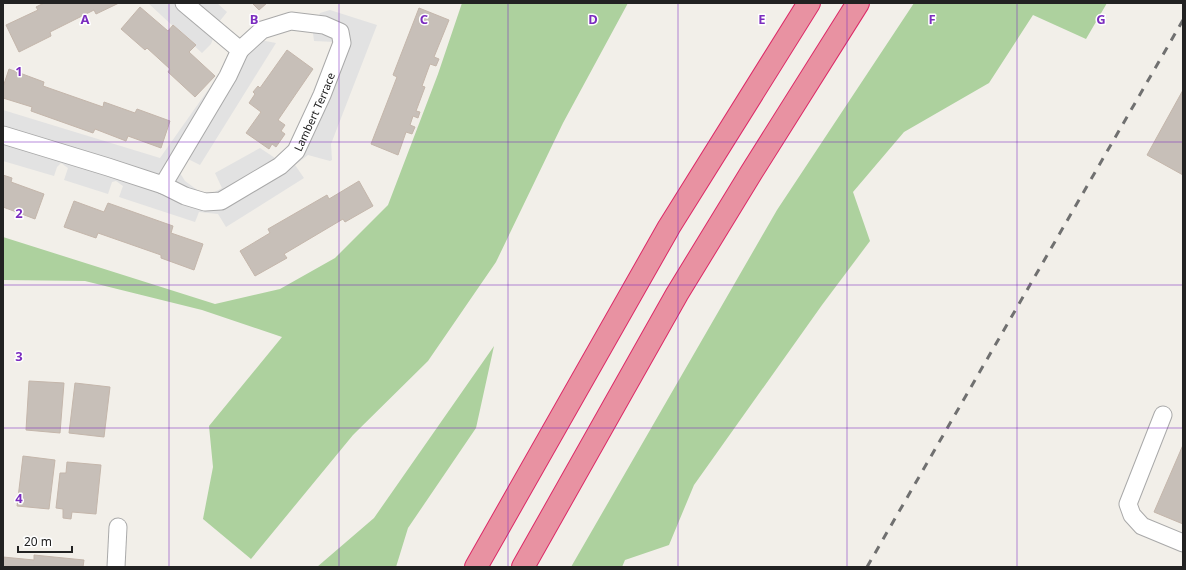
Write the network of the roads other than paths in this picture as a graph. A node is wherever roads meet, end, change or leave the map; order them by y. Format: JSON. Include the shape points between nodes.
{"nodes":[{"id":1,"x":184,"y":3,"type":"edge"},
{"id":2,"x":809,"y":3,"type":"edge"},
{"id":3,"x":858,"y":3,"type":"edge"},
{"id":4,"x":240,"y":50,"type":"junction"},
{"id":5,"x":3,"y":135,"type":"edge"},
{"id":6,"x":163,"y":185,"type":"junction"},
{"id":7,"x":1163,"y":415,"type":"dead end"},
{"id":8,"x":118,"y":527,"type":"dead end"},
{"id":9,"x":1183,"y":543,"type":"edge"},
{"id":10,"x":116,"y":567,"type":"edge"},
{"id":11,"x":476,"y":567,"type":"edge"},
{"id":12,"x":523,"y":567,"type":"edge"}],
"edges":[{"from":1,"to":4,"type":"lane"},
{"from":2,"to":11,"type":"highway","via":[[669,227]]},
{"from":3,"to":12,"type":"highway","via":[[677,294]]},
{"from":4,"to":6,"type":"lane","name":"Lambert Terrace","via":[[228,76]]},
{"from":4,"to":6,"type":"lane","name":"Lambert Terrace","via":[[262,30],[291,21],[324,25],[340,32],[342,43],[296,151],[280,166],[221,201],[205,202]]},
{"from":5,"to":6,"type":"lane","name":"Lambert Terrace"},
{"from":7,"to":9,"type":"lane","via":[[1128,504],[1132,515],[1142,526]]},
{"from":8,"to":10,"type":"lane"}]}
